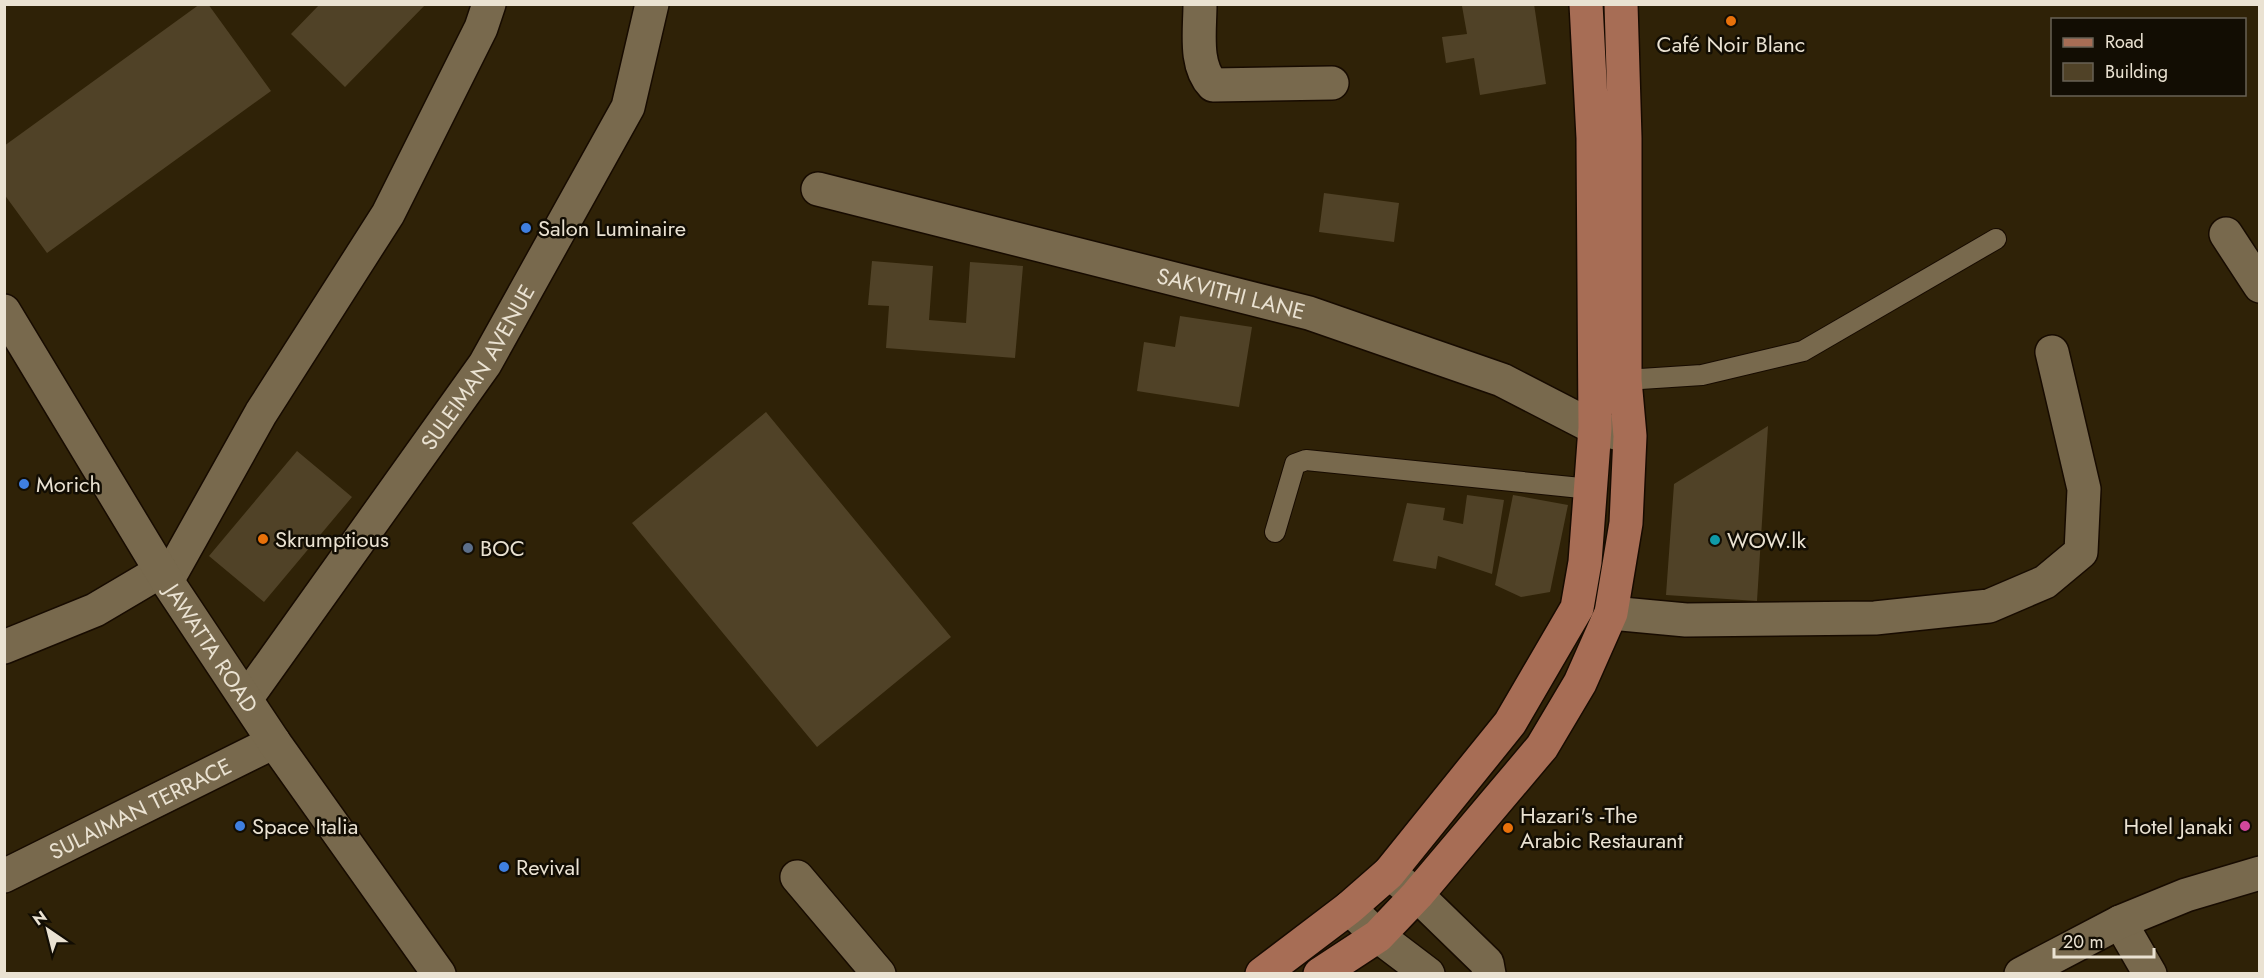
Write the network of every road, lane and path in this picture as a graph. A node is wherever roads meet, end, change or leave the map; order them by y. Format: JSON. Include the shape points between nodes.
{"nodes":[{"id":1,"x":489,"y":4,"type":"edge"},
{"id":2,"x":652,"y":4,"type":"edge"},
{"id":3,"x":1200,"y":4,"type":"edge"},
{"id":4,"x":1586,"y":4,"type":"edge"},
{"id":5,"x":1621,"y":4,"type":"edge"},
{"id":6,"x":1332,"y":83,"type":"dead end"},
{"id":7,"x":818,"y":189,"type":"dead end"},
{"id":8,"x":2226,"y":234,"type":"dead end"},
{"id":9,"x":1996,"y":239,"type":"dead end"},
{"id":10,"x":2259,"y":286,"type":"edge"},
{"id":11,"x":4,"y":311,"type":"edge"},
{"id":12,"x":2052,"y":352,"type":"dead end"},
{"id":13,"x":1625,"y":380,"type":"junction"},
{"id":14,"x":1595,"y":428,"type":"junction"},
{"id":15,"x":1630,"y":436,"type":"junction"},
{"id":16,"x":1591,"y":489,"type":"junction"},
{"id":17,"x":1275,"y":532,"type":"dead end"},
{"id":18,"x":164,"y":576,"type":"junction"},
{"id":19,"x":1611,"y":613,"type":"junction"},
{"id":20,"x":4,"y":647,"type":"edge"},
{"id":21,"x":246,"y":699,"type":"junction"},
{"id":22,"x":274,"y":742,"type":"junction"},
{"id":23,"x":1389,"y":873,"type":"junction"},
{"id":24,"x":2259,"y":873,"type":"edge"},
{"id":25,"x":4,"y":876,"type":"edge"},
{"id":26,"x":797,"y":877,"type":"dead end"},
{"id":27,"x":1417,"y":895,"type":"junction"},
{"id":28,"x":1349,"y":908,"type":"junction"},
{"id":29,"x":2120,"y":922,"type":"junction"},
{"id":30,"x":1378,"y":936,"type":"junction"},
{"id":31,"x":439,"y":974,"type":"edge"},
{"id":32,"x":879,"y":974,"type":"edge"},
{"id":33,"x":1262,"y":974,"type":"edge"},
{"id":34,"x":1320,"y":974,"type":"edge"},
{"id":35,"x":1428,"y":974,"type":"edge"},
{"id":36,"x":1489,"y":974,"type":"edge"},
{"id":37,"x":2021,"y":974,"type":"edge"},
{"id":38,"x":2150,"y":974,"type":"edge"}],
"edges":[{"from":1,"to":18,"type":"street","via":[[481,28],[388,214],[261,413]]},
{"from":2,"to":21,"type":"street","name":"SULEIMAN AVENUE","via":[[628,107],[485,364]]},
{"from":3,"to":6,"type":"street","via":[[1201,66],[1213,85]]},
{"from":4,"to":14,"type":"main road","via":[[1593,138]]},
{"from":5,"to":13,"type":"main road"},
{"from":7,"to":14,"type":"street","name":"SAKVITHI LANE","via":[[1309,313],[1502,380]]},
{"from":8,"to":10,"type":"street"},
{"from":9,"to":13,"type":"lane","via":[[1803,351],[1702,375]]},
{"from":11,"to":18,"type":"street","name":"JAWATTA ROAD"},
{"from":12,"to":19,"type":"street","via":[[2084,489],[2081,552],[2045,582],[1989,606],[1875,618],[1686,620]]},
{"from":13,"to":15,"type":"main road"},
{"from":14,"to":15,"type":"street","name":"SAKVITHI LANE"},
{"from":14,"to":16,"type":"main road"},
{"from":15,"to":19,"type":"main road","via":[[1626,523]]},
{"from":16,"to":17,"type":"lane","via":[[1306,460],[1295,464]]},
{"from":16,"to":23,"type":"main road","via":[[1577,608],[1510,723]]},
{"from":18,"to":20,"type":"street","via":[[95,610]]},
{"from":18,"to":21,"type":"street","name":"JAWATTA ROAD"},
{"from":19,"to":27,"type":"main road","via":[[1580,683],[1542,747]]},
{"from":21,"to":22,"type":"street","name":"JAWATTA ROAD"},
{"from":22,"to":25,"type":"street","name":"SULAIMAN TERRACE"},
{"from":22,"to":31,"type":"street","name":"JAWATTA ROAD"},
{"from":23,"to":27,"type":"street"},
{"from":23,"to":28,"type":"main road"},
{"from":24,"to":29,"type":"street","via":[[2186,895]]},
{"from":26,"to":32,"type":"street"},
{"from":27,"to":30,"type":"main road"},
{"from":27,"to":36,"type":"street","via":[[1487,963]]},
{"from":28,"to":30,"type":"street"},
{"from":28,"to":33,"type":"main road"},
{"from":29,"to":37,"type":"street"},
{"from":29,"to":38,"type":"street"},
{"from":30,"to":34,"type":"main road"},
{"from":30,"to":35,"type":"street"}]}
